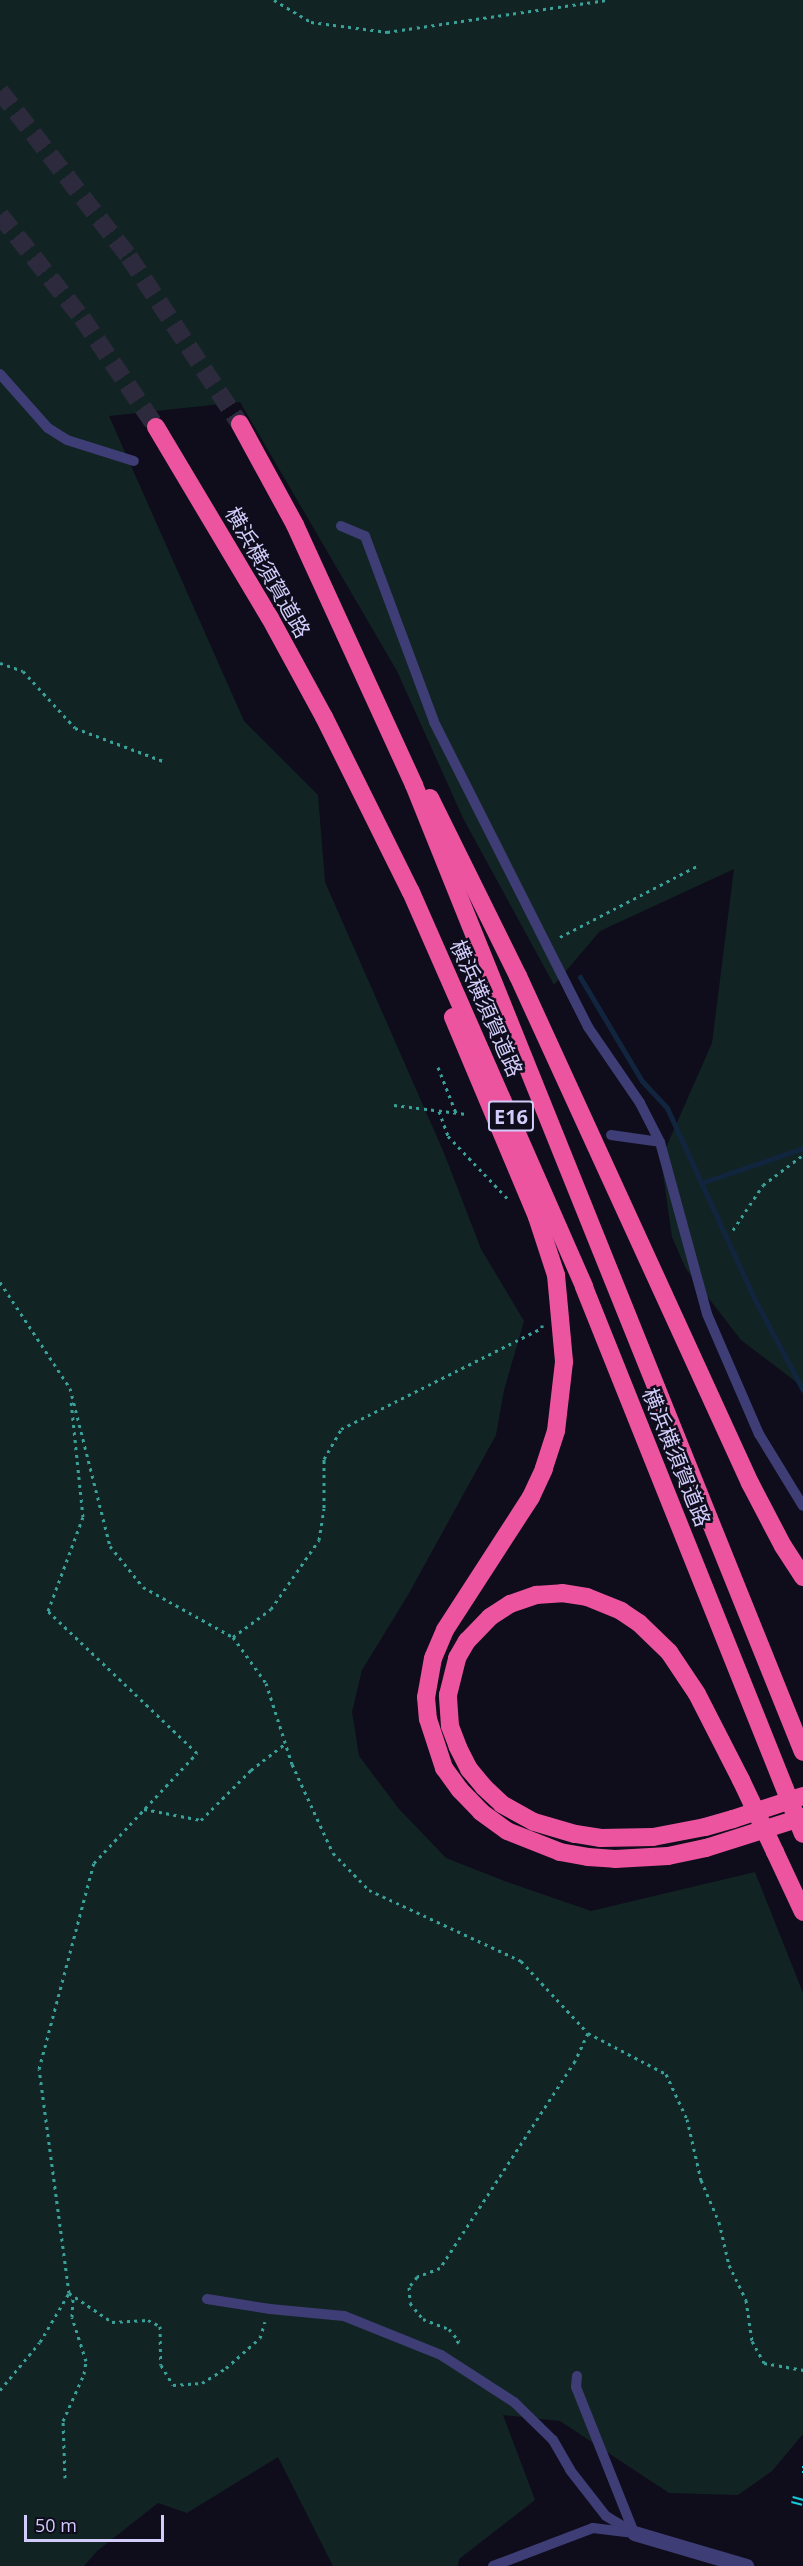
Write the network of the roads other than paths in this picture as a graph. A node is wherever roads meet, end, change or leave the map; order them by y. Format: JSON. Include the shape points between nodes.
{"nodes":[{"id":1,"x":0,"y":374,"type":"edge"},
{"id":2,"x":240,"y":424,"type":"tunnel mouth"},
{"id":3,"x":156,"y":427,"type":"tunnel mouth"},
{"id":4,"x":134,"y":461,"type":"dead end"},
{"id":5,"x":341,"y":526,"type":"dead end"},
{"id":6,"x":345,"y":630,"type":"junction"},
{"id":7,"x":347,"y":762,"type":"junction"},
{"id":8,"x":611,"y":1135,"type":"dead end"},
{"id":9,"x":660,"y":1142,"type":"junction"},
{"id":10,"x":803,"y":1506,"type":"edge"},
{"id":11,"x":803,"y":1577,"type":"edge"},
{"id":12,"x":803,"y":1752,"type":"edge"},
{"id":13,"x":803,"y":1796,"type":"edge"},
{"id":14,"x":803,"y":1817,"type":"edge"},
{"id":15,"x":803,"y":1834,"type":"edge"},
{"id":16,"x":803,"y":1912,"type":"edge"},
{"id":17,"x":207,"y":2299,"type":"dead end"},
{"id":18,"x":577,"y":2376,"type":"dead end"},
{"id":19,"x":634,"y":2533,"type":"junction"},
{"id":20,"x":493,"y":2566,"type":"edge"},
{"id":21,"x":746,"y":2566,"type":"edge"}],
"edges":[{"from":1,"to":4,"type":"lane","via":[[48,428],[67,440]]},
{"from":2,"to":6,"type":"highway","name":"横浜横須賀道路","number":"E16","via":[[295,525]]},
{"from":3,"to":7,"type":"highway","name":"横浜横須賀道路","number":"E16","via":[[264,609]]},
{"from":5,"to":9,"type":"lane","via":[[365,536],[434,722],[588,1027],[640,1103]]},
{"from":6,"to":11,"type":"highway","via":[[513,965],[750,1483]]},
{"from":6,"to":12,"type":"highway","name":"横浜横須賀道路","number":"E16","via":[[474,931]]},
{"from":7,"to":14,"type":"highway","via":[[537,1217],[556,1275],[563,1333],[562,1391],[556,1431],[544,1469],[531,1497],[445,1630],[433,1658],[426,1697],[434,1742],[444,1767],[481,1812],[507,1831],[560,1852],[615,1859],[651,1857],[706,1848]]},
{"from":7,"to":15,"type":"highway","name":"横浜横須賀道路","number":"E16","via":[[411,892],[533,1165]]},
{"from":8,"to":9,"type":"lane"},
{"from":9,"to":10,"type":"lane","via":[[706,1314],[759,1434]]},
{"from":13,"to":16,"type":"highway","via":[[733,1819],[653,1837],[601,1838],[534,1822],[502,1804],[469,1769],[450,1726],[449,1685],[461,1650],[490,1617],[536,1594],[587,1597],[639,1623],[669,1652],[697,1694]]},
{"from":17,"to":19,"type":"lane","via":[[344,2316],[441,2355],[514,2402],[553,2440],[570,2470],[606,2517]]},
{"from":18,"to":19,"type":"lane","via":[[576,2387]]},
{"from":19,"to":20,"type":"lane","via":[[593,2528]]},
{"from":19,"to":21,"type":"street"}]}
